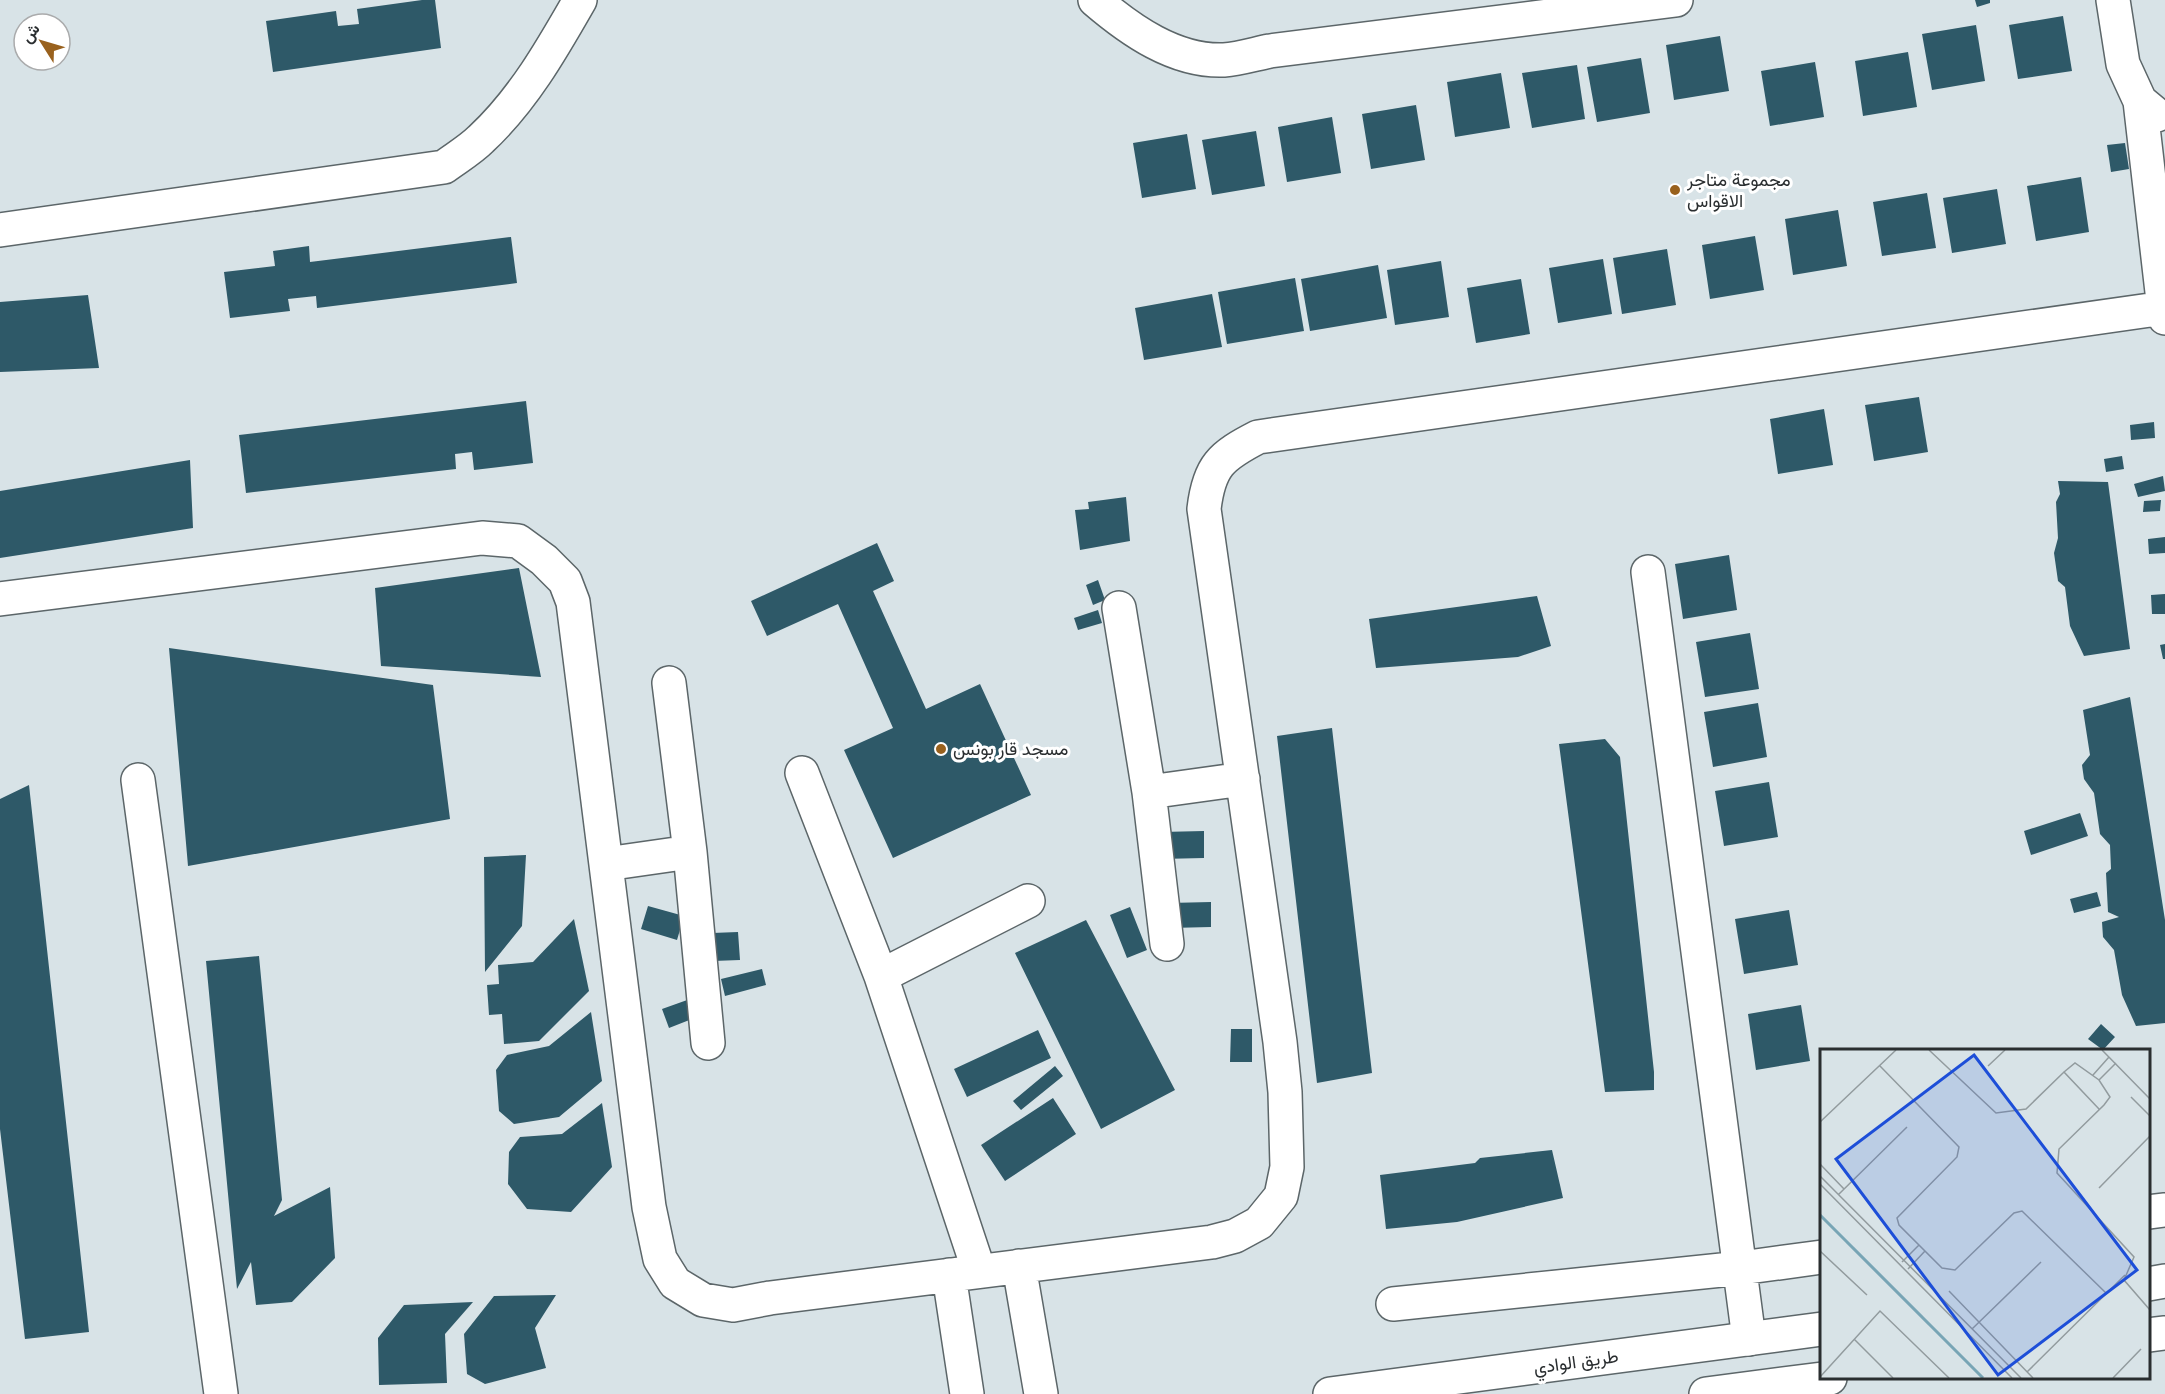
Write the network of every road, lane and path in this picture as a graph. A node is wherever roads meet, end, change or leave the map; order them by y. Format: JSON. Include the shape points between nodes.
{"nodes":[{"id":1,"x":580,"y":0,"type":"edge"},
{"id":2,"x":1095,"y":0,"type":"edge"},
{"id":3,"x":1676,"y":0,"type":"edge"},
{"id":4,"x":2113,"y":0,"type":"edge"},
{"id":5,"x":2140,"y":101,"type":"junction"},
{"id":6,"x":2165,"y":121,"type":"edge"},
{"id":7,"x":0,"y":230,"type":"edge"},
{"id":8,"x":2164,"y":313,"type":"edge"},
{"id":9,"x":1648,"y":572,"type":"dead end"},
{"id":10,"x":0,"y":599,"type":"edge"},
{"id":11,"x":1119,"y":608,"type":"dead end"},
{"id":12,"x":669,"y":683,"type":"dead end"},
{"id":13,"x":802,"y":773,"type":"dead end"},
{"id":14,"x":1243,"y":779,"type":"junction"},
{"id":15,"x":138,"y":780,"type":"dead end"},
{"id":16,"x":1149,"y":792,"type":"junction"},
{"id":17,"x":690,"y":852,"type":"junction"},
{"id":18,"x":606,"y":864,"type":"junction"},
{"id":19,"x":1028,"y":901,"type":"dead end"},
{"id":20,"x":1167,"y":944,"type":"dead end"},
{"id":21,"x":881,"y":976,"type":"junction"},
{"id":22,"x":708,"y":1043,"type":"dead end"},
{"id":23,"x":2165,"y":1210,"type":"edge"},
{"id":24,"x":2150,"y":1212,"type":"edge"},
{"id":25,"x":1820,"y":1257,"type":"edge"},
{"id":26,"x":1018,"y":1266,"type":"junction"},
{"id":27,"x":1741,"y":1268,"type":"junction"},
{"id":28,"x":964,"y":1273,"type":"junction"},
{"id":29,"x":2165,"y":1281,"type":"edge"},
{"id":30,"x":2150,"y":1284,"type":"edge"},
{"id":31,"x":1393,"y":1304,"type":"dead end"},
{"id":32,"x":1820,"y":1329,"type":"edge"},
{"id":33,"x":2165,"y":1333,"type":"edge"},
{"id":34,"x":2150,"y":1335,"type":"edge"},
{"id":35,"x":1749,"y":1339,"type":"junction"},
{"id":36,"x":1820,"y":1378,"type":"edge"},
{"id":37,"x":221,"y":1394,"type":"edge"},
{"id":38,"x":967,"y":1394,"type":"edge"},
{"id":39,"x":1041,"y":1394,"type":"edge"},
{"id":40,"x":1330,"y":1394,"type":"edge"},
{"id":41,"x":1706,"y":1394,"type":"edge"}],
"edges":[{"from":1,"to":7,"type":"street","via":[[548,55],[511,106],[480,140],[444,167]]},
{"from":2,"to":3,"type":"street","via":[[1158,44],[1191,57],[1224,60]]},
{"from":4,"to":5,"type":"street","via":[[2123,64]]},
{"from":5,"to":6,"type":"street"},
{"from":5,"to":8,"type":"street"},
{"from":8,"to":14,"type":"street","via":[[1258,438],[1232,450],[1214,470],[1204,509]]},
{"from":9,"to":27,"type":"street"},
{"from":10,"to":18,"type":"street","via":[[482,538],[518,541],[565,581],[573,602]]},
{"from":11,"to":16,"type":"street"},
{"from":12,"to":17,"type":"street"},
{"from":13,"to":21,"type":"street"},
{"from":14,"to":16,"type":"street"},
{"from":14,"to":26,"type":"street","via":[[1285,1092],[1287,1167],[1281,1196],[1259,1223],[1235,1236]]},
{"from":15,"to":37,"type":"street"},
{"from":16,"to":20,"type":"street"},
{"from":17,"to":18,"type":"street"},
{"from":17,"to":22,"type":"street"},
{"from":18,"to":28,"type":"street","via":[[649,1208],[660,1259],[675,1283],[703,1300],[733,1305]]},
{"from":19,"to":21,"type":"street"},
{"from":21,"to":28,"type":"street"},
{"from":23,"to":24,"type":"street"},
{"from":25,"to":27,"type":"street"},
{"from":26,"to":28,"type":"street"},
{"from":26,"to":39,"type":"street"},
{"from":27,"to":31,"type":"street"},
{"from":27,"to":35,"type":"street"},
{"from":28,"to":38,"type":"street"},
{"from":29,"to":30,"type":"street"},
{"from":32,"to":35,"type":"street","name":"طريق الوادي"},
{"from":33,"to":34,"type":"street"},
{"from":35,"to":40,"type":"street","name":"طريق الوادي"},
{"from":36,"to":41,"type":"street"}]}
